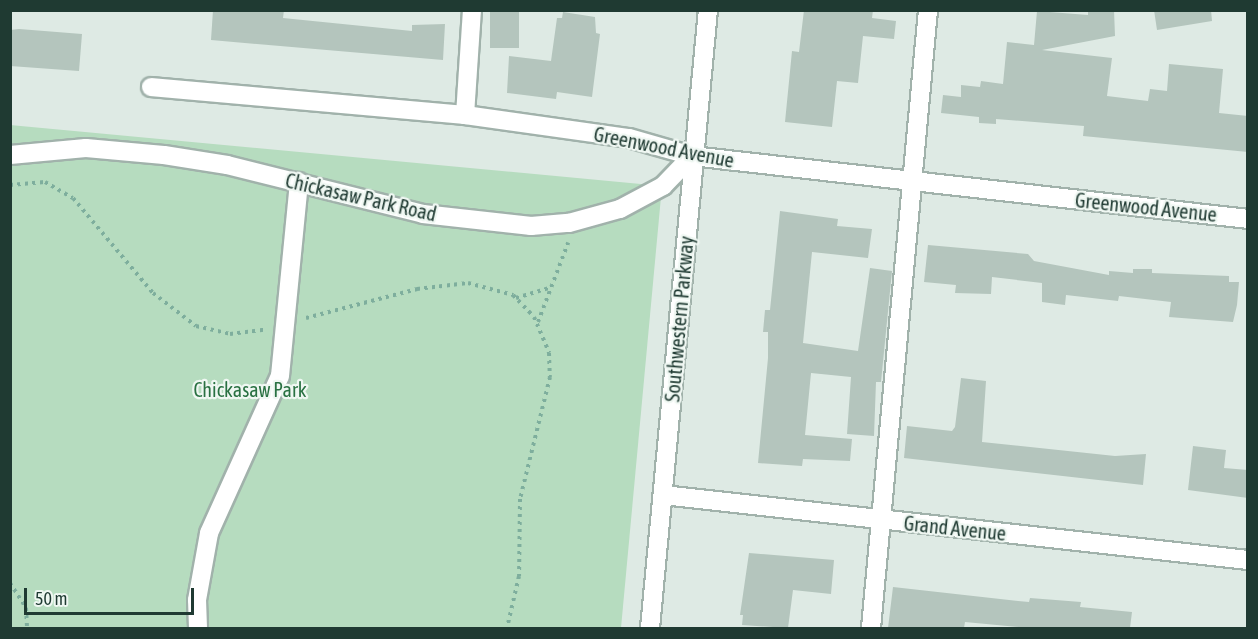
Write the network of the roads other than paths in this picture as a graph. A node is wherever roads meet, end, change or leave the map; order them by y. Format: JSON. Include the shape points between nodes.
{"nodes":[{"id":1,"x":472,"y":10,"type":"edge"},
{"id":2,"x":708,"y":10,"type":"edge"},
{"id":3,"x":928,"y":10,"type":"edge"},
{"id":4,"x":151,"y":87,"type":"dead end"},
{"id":5,"x":465,"y":115,"type":"junction"},
{"id":6,"x":10,"y":155,"type":"edge"},
{"id":7,"x":692,"y":156,"type":"junction"},
{"id":8,"x":914,"y":181,"type":"junction"},
{"id":9,"x":298,"y":182,"type":"junction"},
{"id":10,"x":1248,"y":219,"type":"edge"},
{"id":11,"x":663,"y":495,"type":"junction"},
{"id":12,"x":882,"y":520,"type":"junction"},
{"id":13,"x":1248,"y":560,"type":"edge"},
{"id":14,"x":198,"y":628,"type":"edge"},
{"id":15,"x":650,"y":628,"type":"edge"},
{"id":16,"x":871,"y":628,"type":"edge"}],
"edges":[{"from":1,"to":5,"type":"street"},
{"from":2,"to":7,"type":"street","name":"Southwestern Parkway"},
{"from":3,"to":8,"type":"street"},
{"from":4,"to":5,"type":"street","name":"Greenwood Avenue"},
{"from":5,"to":7,"type":"street","name":"Greenwood Avenue","via":[[628,138]]},
{"from":6,"to":9,"type":"street","name":"Chickasaw Park Road","via":[[50,148],[126,151],[227,165]]},
{"from":7,"to":8,"type":"street","name":"Greenwood Avenue"},
{"from":7,"to":9,"type":"street","name":"Chickasaw Park Road","via":[[663,186],[640,200],[569,223],[496,225],[423,214]]},
{"from":7,"to":11,"type":"street","name":"Southwestern Parkway"},
{"from":8,"to":10,"type":"street","name":"Greenwood Avenue"},
{"from":8,"to":12,"type":"street"},
{"from":9,"to":14,"type":"street","via":[[280,376],[209,533],[197,600]]},
{"from":11,"to":12,"type":"street","name":"Grand Avenue"},
{"from":11,"to":15,"type":"street","name":"Southwestern Parkway"},
{"from":12,"to":13,"type":"street","name":"Grand Avenue"},
{"from":12,"to":16,"type":"street"}]}
